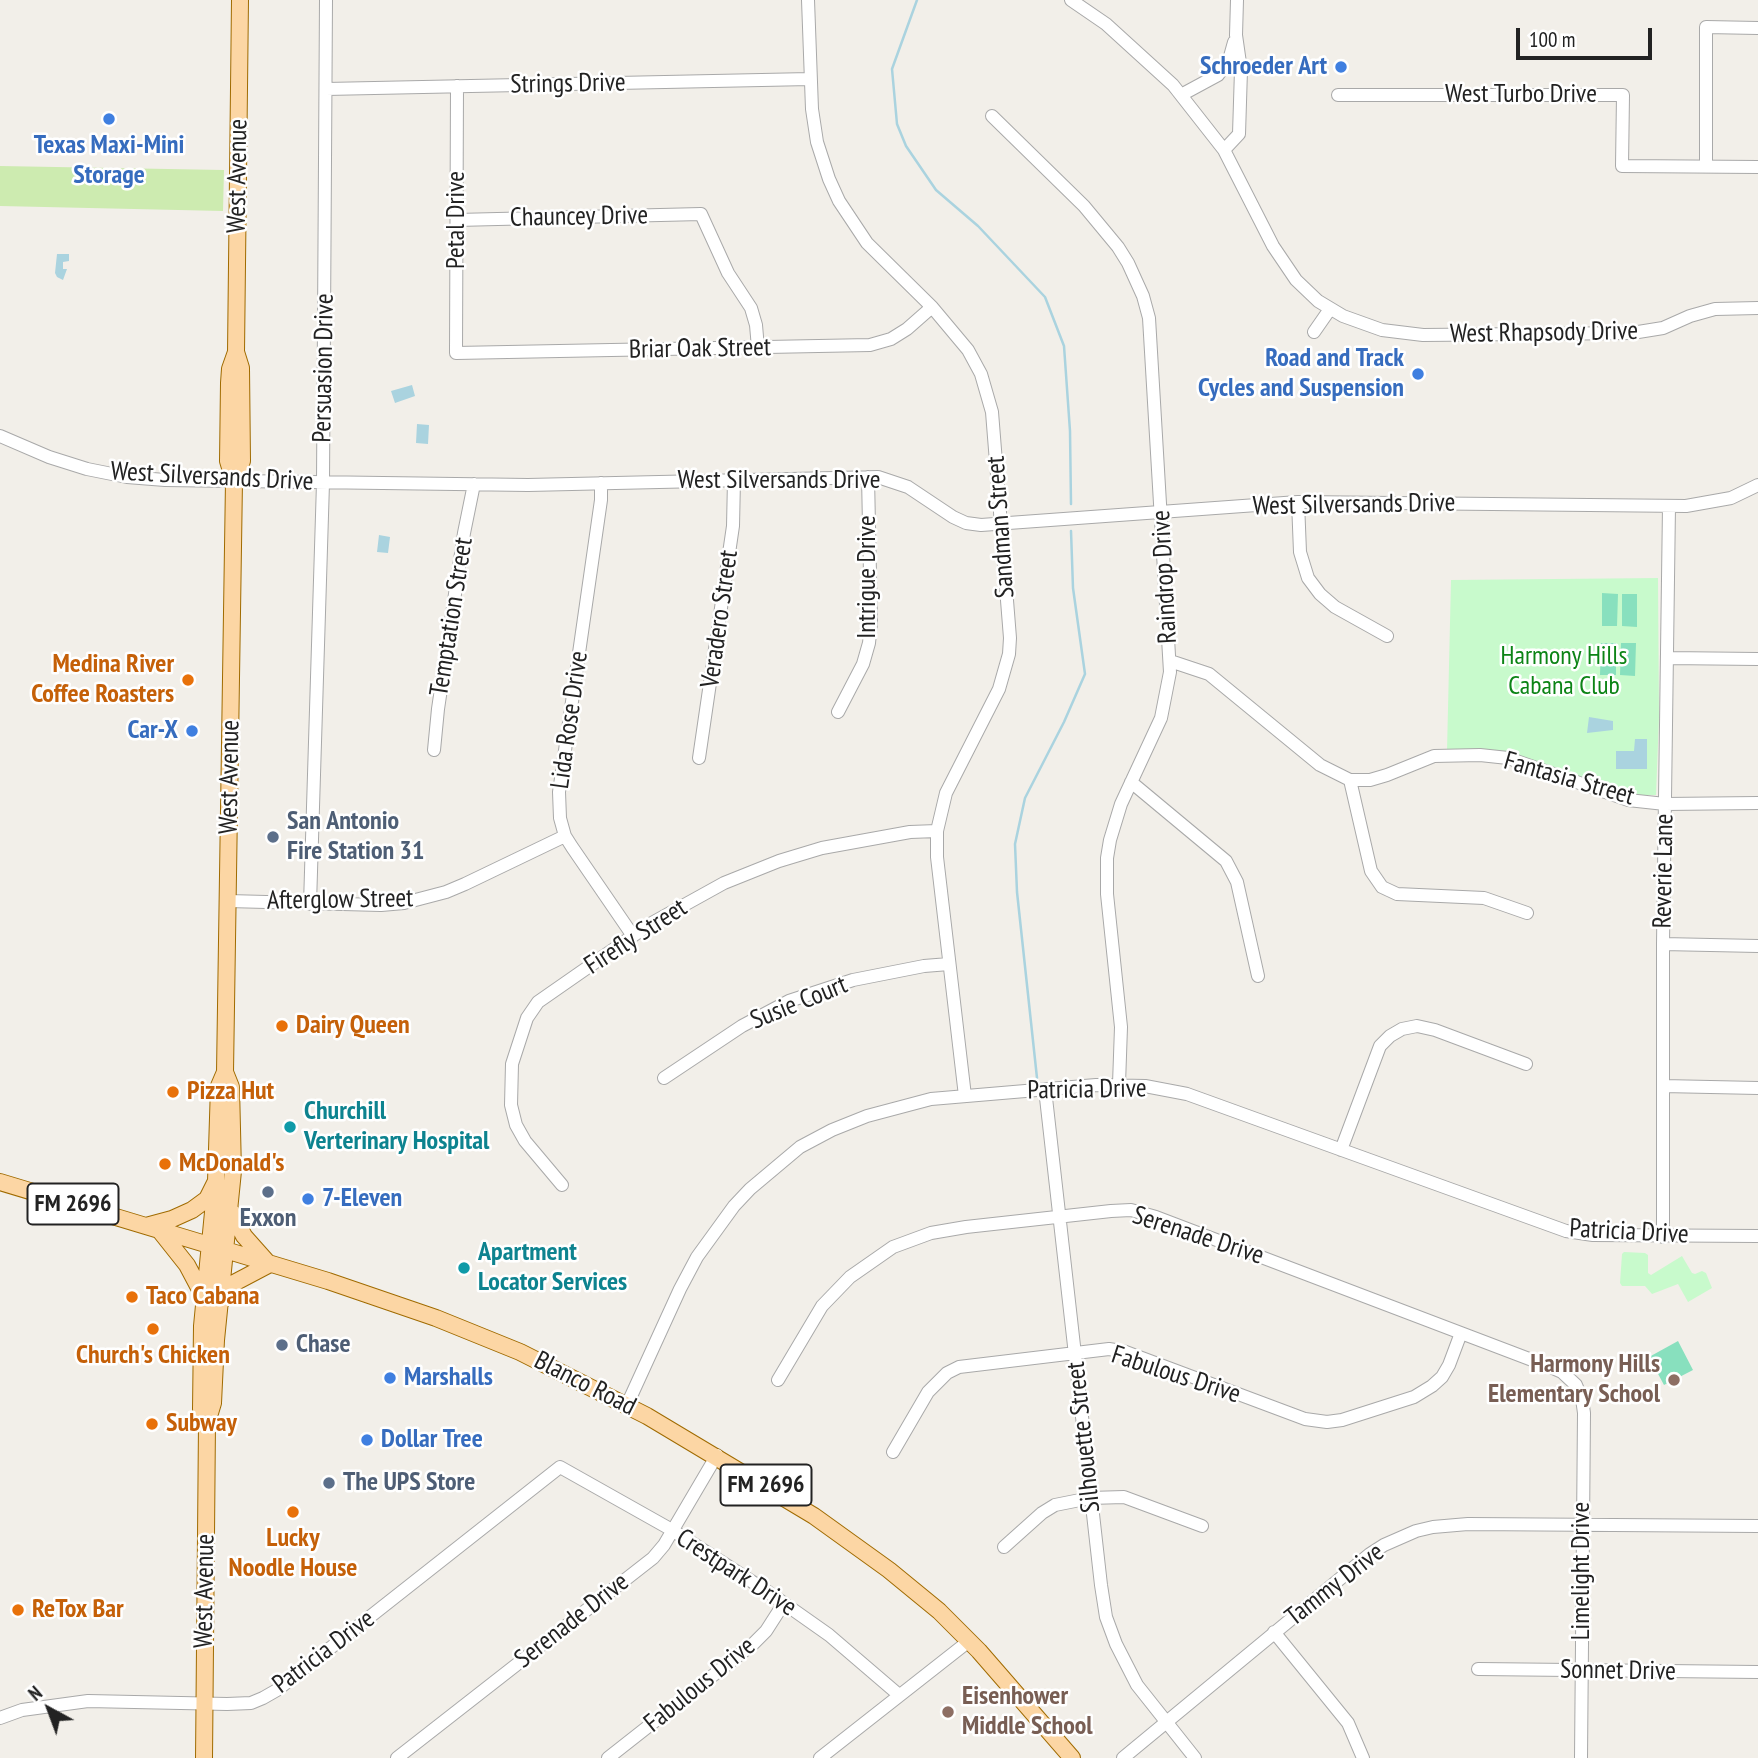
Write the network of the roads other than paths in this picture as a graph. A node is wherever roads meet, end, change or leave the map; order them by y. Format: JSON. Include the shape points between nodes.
{"nodes":[{"id":1,"x":240,"y":0,"type":"edge"},
{"id":2,"x":326,"y":0,"type":"edge"},
{"id":3,"x":808,"y":0,"type":"edge"},
{"id":4,"x":1071,"y":0,"type":"edge"},
{"id":5,"x":1237,"y":0,"type":"edge"},
{"id":6,"x":1758,"y":28,"type":"edge"},
{"id":7,"x":1236,"y":35,"type":"junction"},
{"id":8,"x":810,"y":79,"type":"junction"},
{"id":9,"x":457,"y":86,"type":"junction"},
{"id":10,"x":326,"y":89,"type":"junction"},
{"id":11,"x":1181,"y":95,"type":"junction"},
{"id":12,"x":1338,"y":95,"type":"dead end"},
{"id":13,"x":992,"y":116,"type":"dead end"},
{"id":14,"x":1224,"y":150,"type":"junction"},
{"id":15,"x":1706,"y":166,"type":"junction"},
{"id":16,"x":1758,"y":167,"type":"edge"},
{"id":17,"x":457,"y":220,"type":"junction"},
{"id":18,"x":932,"y":307,"type":"junction"},
{"id":19,"x":1758,"y":308,"type":"edge"},
{"id":20,"x":1330,"y":309,"type":"junction"},
{"id":21,"x":1314,"y":332,"type":"dead end"},
{"id":22,"x":758,"y":348,"type":"junction"},
{"id":23,"x":456,"y":353,"type":"joint"},
{"id":24,"x":0,"y":436,"type":"edge"},
{"id":25,"x":868,"y":477,"type":"junction"},
{"id":26,"x":234,"y":481,"type":"junction"},
{"id":27,"x":734,"y":481,"type":"junction"},
{"id":28,"x":323,"y":482,"type":"junction"},
{"id":29,"x":601,"y":483,"type":"junction"},
{"id":30,"x":474,"y":484,"type":"junction"},
{"id":31,"x":1758,"y":485,"type":"edge"},
{"id":32,"x":1298,"y":502,"type":"junction"},
{"id":33,"x":1669,"y":506,"type":"junction"},
{"id":34,"x":1162,"y":512,"type":"junction"},
{"id":35,"x":1001,"y":524,"type":"junction"},
{"id":36,"x":1387,"y":635,"type":"dead end"},
{"id":37,"x":1667,"y":658,"type":"junction"},
{"id":38,"x":1758,"y":659,"type":"edge"},
{"id":39,"x":1170,"y":661,"type":"junction"},
{"id":40,"x":838,"y":712,"type":"dead end"},
{"id":41,"x":434,"y":750,"type":"dead end"},
{"id":42,"x":699,"y":758,"type":"dead end"},
{"id":43,"x":1350,"y":780,"type":"junction"},
{"id":44,"x":1131,"y":782,"type":"junction"},
{"id":45,"x":1758,"y":803,"type":"edge"},
{"id":46,"x":1665,"y":804,"type":"junction"},
{"id":47,"x":937,"y":831,"type":"junction"},
{"id":48,"x":565,"y":836,"type":"junction"},
{"id":49,"x":228,"y":901,"type":"junction"},
{"id":50,"x":310,"y":904,"type":"junction"},
{"id":51,"x":1527,"y":913,"type":"dead end"},
{"id":52,"x":633,"y":936,"type":"junction"},
{"id":53,"x":1663,"y":944,"type":"junction"},
{"id":54,"x":1758,"y":946,"type":"edge"},
{"id":55,"x":948,"y":964,"type":"junction"},
{"id":56,"x":1258,"y":976,"type":"dead end"},
{"id":57,"x":1526,"y":1064,"type":"dead end"},
{"id":58,"x":225,"y":1072,"type":"junction"},
{"id":59,"x":664,"y":1078,"type":"dead end"},
{"id":60,"x":1119,"y":1084,"type":"junction"},
{"id":61,"x":1663,"y":1086,"type":"junction"},
{"id":62,"x":1758,"y":1088,"type":"edge"},
{"id":63,"x":1045,"y":1089,"type":"junction"},
{"id":64,"x":965,"y":1096,"type":"junction"},
{"id":65,"x":1341,"y":1150,"type":"junction"},
{"id":66,"x":216,"y":1181,"type":"junction"},
{"id":67,"x":0,"y":1182,"type":"edge"},
{"id":68,"x":562,"y":1185,"type":"dead end"},
{"id":69,"x":230,"y":1211,"type":"junction"},
{"id":70,"x":1061,"y":1216,"type":"junction"},
{"id":71,"x":153,"y":1229,"type":"junction"},
{"id":72,"x":1758,"y":1236,"type":"edge"},
{"id":73,"x":1663,"y":1237,"type":"junction"},
{"id":74,"x":218,"y":1249,"type":"junction"},
{"id":75,"x":270,"y":1265,"type":"junction"},
{"id":76,"x":213,"y":1302,"type":"junction"},
{"id":77,"x":1461,"y":1333,"type":"junction"},
{"id":78,"x":1074,"y":1353,"type":"junction"},
{"id":79,"x":778,"y":1380,"type":"dead end"},
{"id":80,"x":1576,"y":1385,"type":"joint"},
{"id":81,"x":627,"y":1405,"type":"junction"},
{"id":82,"x":893,"y":1452,"type":"dead end"},
{"id":83,"x":716,"y":1455,"type":"junction"},
{"id":84,"x":560,"y":1467,"type":"joint"},
{"id":85,"x":1090,"y":1498,"type":"junction"},
{"id":86,"x":1582,"y":1525,"type":"junction"},
{"id":87,"x":1202,"y":1526,"type":"dead end"},
{"id":88,"x":1758,"y":1526,"type":"edge"},
{"id":89,"x":672,"y":1530,"type":"junction"},
{"id":90,"x":1004,"y":1547,"type":"dead end"},
{"id":91,"x":784,"y":1604,"type":"junction"},
{"id":92,"x":1274,"y":1632,"type":"junction"},
{"id":93,"x":969,"y":1641,"type":"junction"},
{"id":94,"x":1478,"y":1669,"type":"dead end"},
{"id":95,"x":1581,"y":1671,"type":"junction"},
{"id":96,"x":1758,"y":1672,"type":"edge"},
{"id":97,"x":899,"y":1695,"type":"junction"},
{"id":98,"x":204,"y":1703,"type":"junction"},
{"id":99,"x":0,"y":1717,"type":"edge"},
{"id":100,"x":1166,"y":1722,"type":"junction"},
{"id":101,"x":204,"y":1758,"type":"edge"},
{"id":102,"x":397,"y":1758,"type":"edge"},
{"id":103,"x":608,"y":1758,"type":"edge"},
{"id":104,"x":820,"y":1758,"type":"edge"},
{"id":105,"x":1072,"y":1758,"type":"edge"},
{"id":106,"x":1123,"y":1758,"type":"edge"},
{"id":107,"x":1195,"y":1758,"type":"edge"},
{"id":108,"x":1363,"y":1758,"type":"edge"},
{"id":109,"x":1581,"y":1758,"type":"edge"}],
"edges":[{"from":1,"to":26,"type":"main road","name":"West Avenue","via":[[236,352],[230,369],[228,461]]},
{"from":2,"to":10,"type":"street","name":"Persuasion Drive"},
{"from":3,"to":8,"type":"street","name":"Sandman Street"},
{"from":4,"to":11,"type":"street","name":"West Rhapsody Drive","via":[[1106,24]]},
{"from":5,"to":7,"type":"street"},
{"from":6,"to":15,"type":"street","via":[[1706,27]]},
{"from":7,"to":11,"type":"street","via":[[1229,60],[1218,75]]},
{"from":7,"to":14,"type":"street","via":[[1241,70],[1239,134]]},
{"from":8,"to":9,"type":"street","name":"Strings Drive"},
{"from":8,"to":18,"type":"street","name":"Sandman Street","via":[[817,142],[839,201],[867,243]]},
{"from":9,"to":10,"type":"street","name":"Strings Drive"},
{"from":9,"to":17,"type":"street","name":"Petal Drive"},
{"from":10,"to":28,"type":"street","name":"Persuasion Drive"},
{"from":11,"to":14,"type":"street","name":"West Rhapsody Drive"},
{"from":12,"to":15,"type":"street","name":"West Turbo Drive","via":[[1623,95],[1622,166]]},
{"from":13,"to":34,"type":"street","name":"Raindrop Drive","via":[[1084,206],[1128,263],[1143,296],[1149,318]]},
{"from":14,"to":20,"type":"street","name":"West Rhapsody Drive","via":[[1283,261],[1307,291]]},
{"from":15,"to":16,"type":"street","name":"West Turbo Drive"},
{"from":17,"to":22,"type":"street","name":"Chauncey Drive","via":[[701,214],[728,273],[751,308]]},
{"from":17,"to":23,"type":"street","name":"Petal Drive"},
{"from":18,"to":22,"type":"street","name":"Briar Oak Street","via":[[907,329],[870,345]]},
{"from":18,"to":35,"type":"street","name":"Sandman Street","via":[[968,350],[988,393]]},
{"from":19,"to":20,"type":"street","name":"West Rhapsody Drive","via":[[1715,309],[1642,332],[1436,335],[1382,330]]},
{"from":20,"to":21,"type":"street"},
{"from":22,"to":23,"type":"street","name":"Briar Oak Street"},
{"from":24,"to":26,"type":"street","name":"West Silversands Drive","via":[[49,457],[127,477]]},
{"from":25,"to":27,"type":"street","name":"West Silversands Drive"},
{"from":25,"to":35,"type":"street","name":"West Silversands Drive","via":[[908,487],[966,523]]},
{"from":25,"to":40,"type":"street","name":"Intrigue Drive","via":[[869,643]]},
{"from":26,"to":28,"type":"street","name":"West Silversands Drive"},
{"from":26,"to":49,"type":"main road","name":"West Avenue"},
{"from":27,"to":29,"type":"street","name":"West Silversands Drive"},
{"from":27,"to":42,"type":"street","name":"Veradero Street","via":[[733,526]]},
{"from":28,"to":30,"type":"street","name":"West Silversands Drive"},
{"from":28,"to":50,"type":"street","name":"Persuasion Drive"},
{"from":29,"to":30,"type":"street","name":"West Silversands Drive"},
{"from":29,"to":48,"type":"street","name":"Lida Rose Drive","via":[[559,792],[559,818]]},
{"from":30,"to":41,"type":"street","name":"Temptation Street"},
{"from":31,"to":33,"type":"street","name":"West Silversands Drive","via":[[1716,502]]},
{"from":32,"to":33,"type":"street","name":"West Silversands Drive"},
{"from":32,"to":34,"type":"street","name":"West Silversands Drive"},
{"from":32,"to":36,"type":"street","via":[[1300,552],[1308,578],[1327,601]]},
{"from":33,"to":37,"type":"street","name":"Reverie Lane"},
{"from":34,"to":35,"type":"street","name":"West Silversands Drive"},
{"from":34,"to":39,"type":"street","name":"Raindrop Drive"},
{"from":35,"to":47,"type":"street","name":"Sandman Street","via":[[1010,638],[1007,666],[952,778]]},
{"from":37,"to":38,"type":"street"},
{"from":37,"to":46,"type":"street","name":"Reverie Lane"},
{"from":39,"to":43,"type":"street","via":[[1209,674],[1320,765]]},
{"from":39,"to":44,"type":"street","name":"Raindrop Drive","via":[[1161,718]]},
{"from":43,"to":46,"type":"street","name":"Fantasia Street","via":[[1370,780],[1441,755],[1493,756],[1612,796]]},
{"from":43,"to":51,"type":"street","via":[[1371,871],[1382,887],[1397,894],[1484,898]]},
{"from":44,"to":56,"type":"street","via":[[1226,861],[1237,882]]},
{"from":44,"to":60,"type":"street","name":"Raindrop Drive","via":[[1112,831],[1106,876],[1119,1000]]},
{"from":45,"to":46,"type":"street","name":"Fantasia Street"},
{"from":46,"to":53,"type":"street","name":"Reverie Lane"},
{"from":47,"to":52,"type":"street","name":"Firefly Street","via":[[836,845],[779,861],[671,910]]},
{"from":47,"to":55,"type":"street","name":"Sandman Street"},
{"from":48,"to":50,"type":"street","name":"Afterglow Street","via":[[425,899],[381,905]]},
{"from":48,"to":52,"type":"street","name":"Lida Rose Drive"},
{"from":49,"to":50,"type":"street","name":"Afterglow Street"},
{"from":49,"to":58,"type":"main road","name":"West Avenue"},
{"from":52,"to":68,"type":"street","name":"Firefly Street","via":[[538,1002],[527,1018],[512,1064],[509,1095],[516,1125]]},
{"from":53,"to":54,"type":"street"},
{"from":53,"to":61,"type":"street","name":"Reverie Lane"},
{"from":55,"to":59,"type":"street","name":"Susie Court","via":[[853,979],[789,1002],[742,1026]]},
{"from":55,"to":64,"type":"street","name":"Sandman Street"},
{"from":57,"to":65,"type":"street","via":[[1435,1030],[1402,1029],[1380,1046]]},
{"from":58,"to":66,"type":"main road","name":"West Avenue","via":[[219,1086]]},
{"from":58,"to":69,"type":"main road","name":"West Avenue","via":[[231,1087]]},
{"from":60,"to":63,"type":"street","name":"Patricia Drive"},
{"from":60,"to":65,"type":"street","name":"Patricia Drive","via":[[1187,1094]]},
{"from":61,"to":62,"type":"street"},
{"from":61,"to":73,"type":"street","name":"Reverie Lane"},
{"from":63,"to":64,"type":"street","name":"Patricia Drive"},
{"from":63,"to":70,"type":"street","name":"Silhouette Street"},
{"from":64,"to":81,"type":"street","name":"Patricia Drive","via":[[931,1099],[867,1115],[778,1163],[734,1206],[697,1257]]},
{"from":65,"to":73,"type":"street","name":"Patricia Drive","via":[[1566,1231]]},
{"from":66,"to":71,"type":"main road","via":[[207,1199]]},
{"from":66,"to":74,"type":"main road","name":"West Avenue"},
{"from":67,"to":71,"type":"main road","name":"Blanco Road","number":"FM 2696"},
{"from":69,"to":74,"type":"main road","name":"West Avenue"},
{"from":69,"to":75,"type":"main road","via":[[244,1236]]},
{"from":70,"to":77,"type":"street","name":"Serenade Drive","via":[[1131,1210],[1156,1217]]},
{"from":70,"to":78,"type":"street","name":"Silhouette Street"},
{"from":70,"to":79,"type":"street","name":"Serenade Drive","via":[[931,1233],[893,1247],[850,1276],[822,1306]]},
{"from":71,"to":74,"type":"main road","name":"Blanco Road","number":"FM 2696"},
{"from":71,"to":76,"type":"main road"},
{"from":72,"to":73,"type":"street","name":"Patricia Drive"},
{"from":74,"to":75,"type":"main road","name":"Blanco Road","number":"FM 2696"},
{"from":74,"to":76,"type":"main road","name":"West Avenue"},
{"from":75,"to":76,"type":"main road","via":[[234,1283]]},
{"from":75,"to":81,"type":"main road","name":"Blanco Road","number":"FM 2696","via":[[481,1335]]},
{"from":76,"to":98,"type":"main road","name":"West Avenue"},
{"from":77,"to":78,"type":"street","name":"Fabulous Drive","via":[[1449,1365],[1432,1386],[1413,1397],[1327,1422],[1305,1419],[1126,1352]]},
{"from":77,"to":80,"type":"street","name":"Serenade Drive","via":[[1562,1372]]},
{"from":78,"to":82,"type":"street","name":"Fabulous Drive","via":[[979,1363],[947,1373],[928,1392]]},
{"from":78,"to":85,"type":"street","name":"Silhouette Street"},
{"from":80,"to":86,"type":"street","name":"Limelight Drive","via":[[1584,1413]]},
{"from":81,"to":83,"type":"main road","name":"Blanco Road","number":"FM 2696"},
{"from":83,"to":89,"type":"street","name":"Serenade Drive"},
{"from":83,"to":93,"type":"main road","name":"Blanco Road","number":"FM 2696","via":[[825,1523],[939,1611]]},
{"from":84,"to":89,"type":"street","name":"Crestpark Drive"},
{"from":84,"to":98,"type":"street","name":"Patricia Drive","via":[[277,1690],[251,1703]]},
{"from":85,"to":87,"type":"street","via":[[1124,1497]]},
{"from":85,"to":90,"type":"street","via":[[1055,1505]]},
{"from":85,"to":100,"type":"street","name":"Silhouette Street","via":[[1106,1617],[1128,1670]]},
{"from":86,"to":88,"type":"street","name":"Tammy Drive"},
{"from":86,"to":92,"type":"street","name":"Tammy Drive","via":[[1468,1524],[1416,1531],[1370,1554]]},
{"from":86,"to":95,"type":"street","name":"Limelight Drive"},
{"from":89,"to":91,"type":"street","name":"Crestpark Drive"},
{"from":89,"to":102,"type":"street","name":"Serenade Drive","via":[[653,1558]]},
{"from":91,"to":97,"type":"street","name":"Crestpark Drive"},
{"from":91,"to":103,"type":"street","name":"Fabulous Drive","via":[[753,1644]]},
{"from":92,"to":100,"type":"street","name":"Tammy Drive"},
{"from":92,"to":108,"type":"street","via":[[1348,1723]]},
{"from":93,"to":97,"type":"street"},
{"from":93,"to":105,"type":"main road","name":"Blanco Road","number":"FM 2696"},
{"from":94,"to":95,"type":"street","name":"Sonnet Drive"},
{"from":95,"to":96,"type":"street","name":"Sonnet Drive"},
{"from":95,"to":109,"type":"street","name":"Limelight Drive"},
{"from":97,"to":104,"type":"street"},
{"from":98,"to":99,"type":"street","name":"Patricia Drive","via":[[88,1701]]},
{"from":98,"to":101,"type":"main road","name":"West Avenue"},
{"from":100,"to":106,"type":"street","name":"Tammy Drive"},
{"from":100,"to":107,"type":"street","name":"Silhouette Street"}]}
